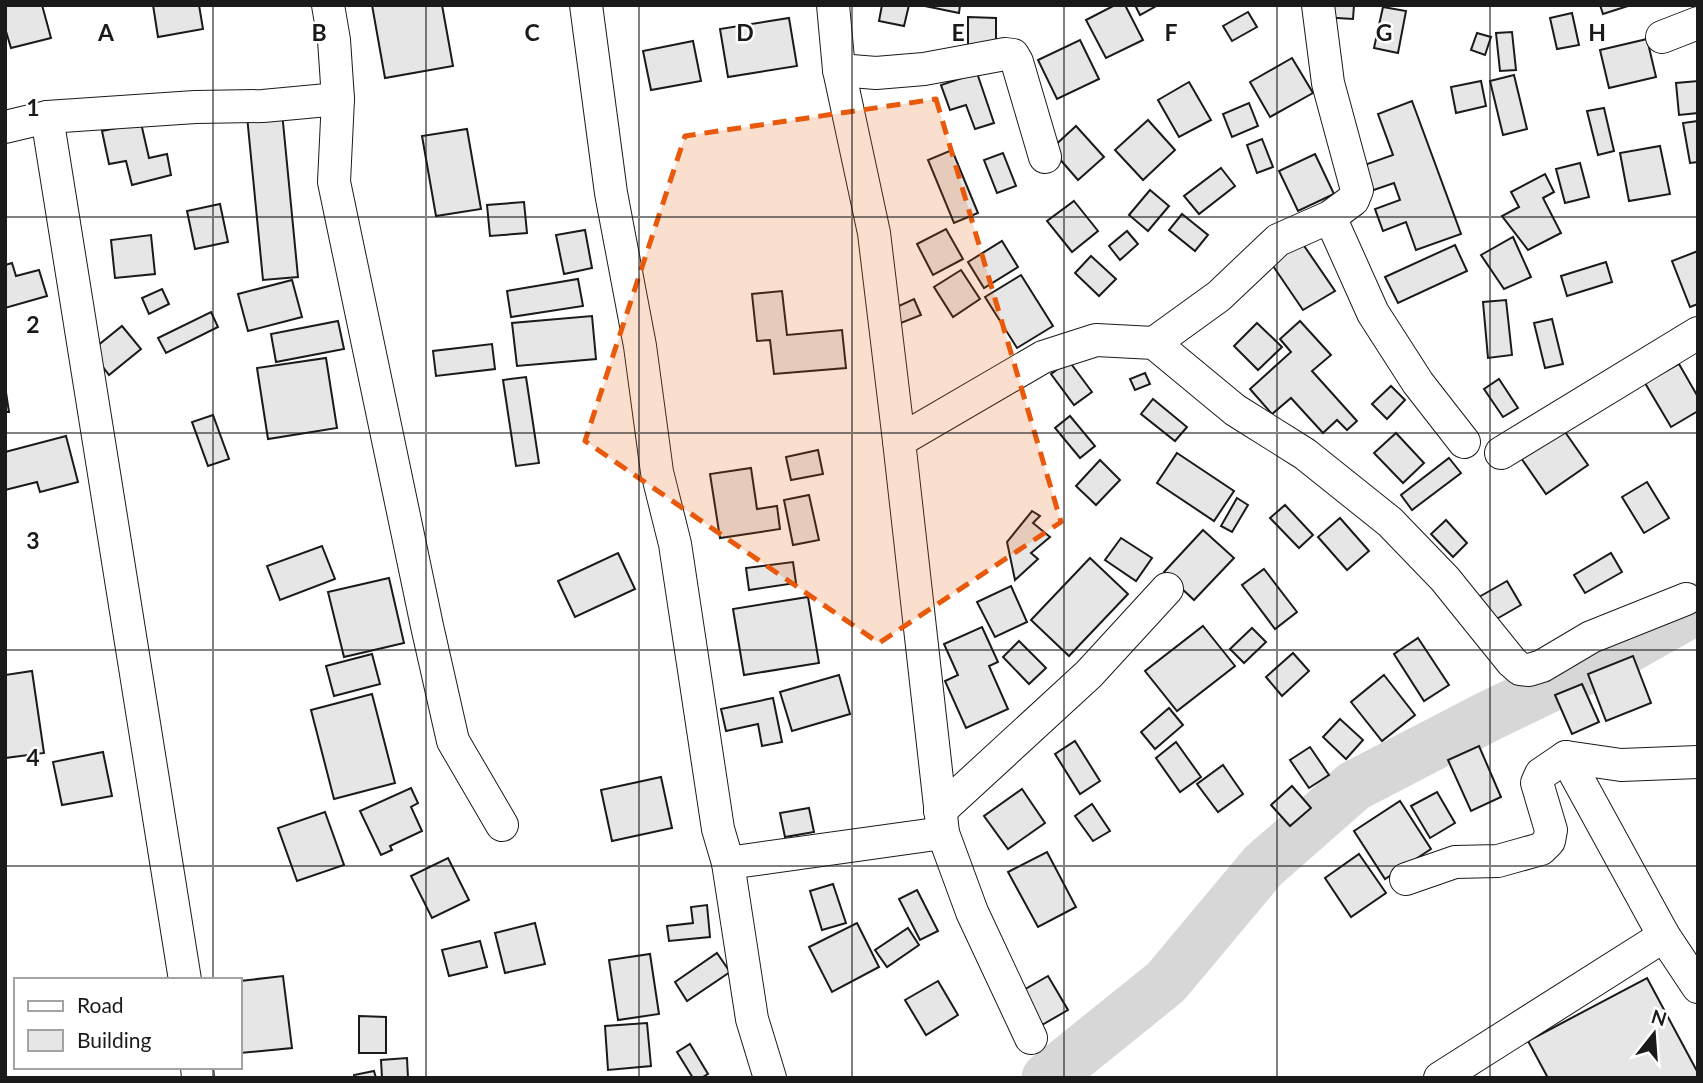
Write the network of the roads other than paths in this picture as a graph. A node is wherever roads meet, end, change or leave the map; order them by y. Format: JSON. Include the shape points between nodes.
{"nodes":[{"id":1,"x":328,"y":5,"type":"edge"},
{"id":2,"x":586,"y":5,"type":"edge"},
{"id":3,"x":833,"y":5,"type":"edge"},
{"id":4,"x":1318,"y":5,"type":"edge"},
{"id":5,"x":1698,"y":23,"type":"edge"},
{"id":6,"x":1662,"y":37,"type":"dead end"},
{"id":7,"x":839,"y":70,"type":"junction"},
{"id":8,"x":338,"y":99,"type":"junction"},
{"id":9,"x":47,"y":117,"type":"junction"},
{"id":10,"x":5,"y":127,"type":"edge"},
{"id":11,"x":1045,"y":157,"type":"dead end"},
{"id":12,"x":1330,"y":217,"type":"junction"},
{"id":13,"x":1698,"y":333,"type":"edge"},
{"id":14,"x":1154,"y":344,"type":"junction"},
{"id":15,"x":899,"y":441,"type":"junction"},
{"id":16,"x":1464,"y":442,"type":"dead end"},
{"id":17,"x":1501,"y":453,"type":"dead end"},
{"id":18,"x":1167,"y":589,"type":"dead end"},
{"id":19,"x":1686,"y":599,"type":"dead end"},
{"id":20,"x":1566,"y":757,"type":"junction"},
{"id":21,"x":1698,"y":762,"type":"edge"},
{"id":22,"x":941,"y":822,"type":"junction"},
{"id":23,"x":502,"y":825,"type":"dead end"},
{"id":24,"x":728,"y":863,"type":"junction"},
{"id":25,"x":1406,"y":879,"type":"dead end"},
{"id":26,"x":1664,"y":936,"type":"junction"},
{"id":27,"x":185,"y":978,"type":"edge"},
{"id":28,"x":1698,"y":987,"type":"edge"},
{"id":29,"x":1031,"y":1038,"type":"dead end"},
{"id":30,"x":770,"y":1078,"type":"edge"},
{"id":31,"x":1440,"y":1078,"type":"edge"}],
"edges":[{"from":1,"to":8,"type":"street"},
{"from":2,"to":24,"type":"street","via":[[611,193],[640,346],[657,472],[675,544],[718,829]]},
{"from":3,"to":7,"type":"street"},
{"from":4,"to":12,"type":"street","via":[[1328,83],[1357,190],[1353,200]]},
{"from":5,"to":6,"type":"street"},
{"from":7,"to":11,"type":"street","via":[[924,69],[1013,55]]},
{"from":7,"to":15,"type":"street","via":[[874,233]]},
{"from":8,"to":9,"type":"street"},
{"from":8,"to":23,"type":"street","via":[[334,182],[453,741]]},
{"from":9,"to":10,"type":"street"},
{"from":9,"to":27,"type":"street"},
{"from":12,"to":14,"type":"street","via":[[1278,240],[1219,296]]},
{"from":12,"to":16,"type":"street","via":[[1373,313],[1418,383]]},
{"from":13,"to":17,"type":"street"},
{"from":14,"to":15,"type":"street","via":[[1096,340],[1043,358]]},
{"from":14,"to":19,"type":"street","via":[[1235,410],[1304,453],[1390,522],[1520,669],[1542,666],[1591,637]]},
{"from":15,"to":22,"type":"street"},
{"from":18,"to":22,"type":"street"},
{"from":20,"to":21,"type":"street","via":[[1621,765]]},
{"from":20,"to":25,"type":"street","via":[[1541,774],[1537,783],[1551,830],[1541,849],[1498,861],[1455,862]]},
{"from":20,"to":26,"type":"street"},
{"from":22,"to":24,"type":"street"},
{"from":22,"to":29,"type":"street","via":[[972,912]]},
{"from":24,"to":30,"type":"street","via":[[752,1019]]},
{"from":26,"to":28,"type":"street"},
{"from":26,"to":31,"type":"street"}]}
